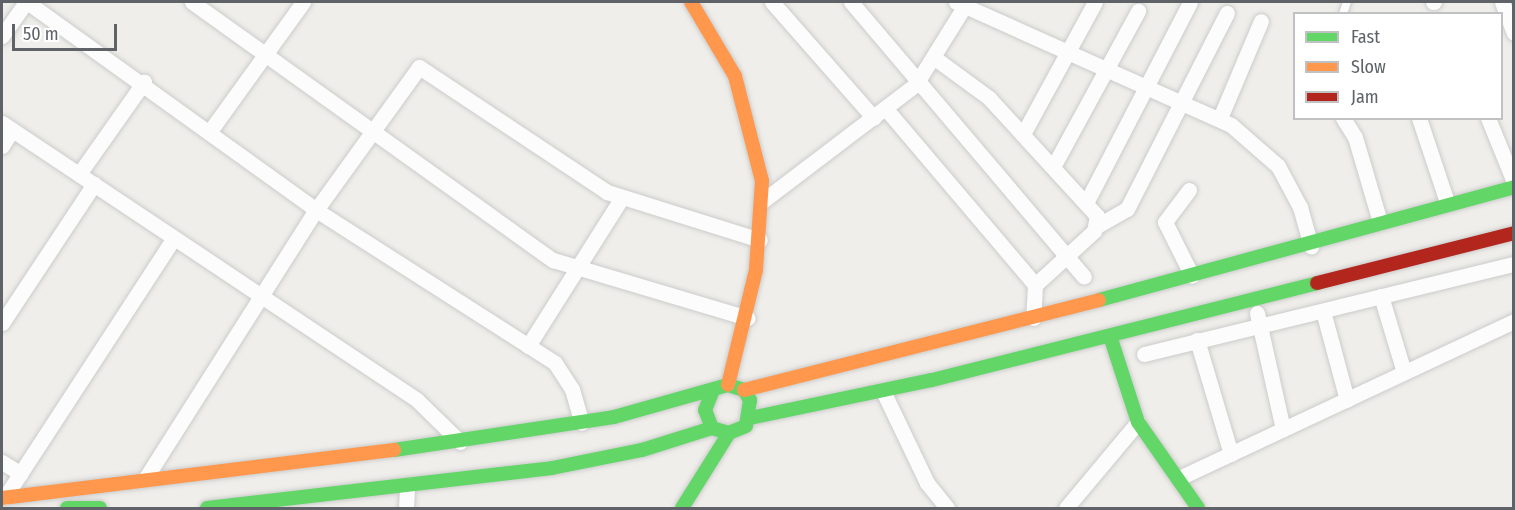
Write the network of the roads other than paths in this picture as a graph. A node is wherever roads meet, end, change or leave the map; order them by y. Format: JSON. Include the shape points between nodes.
{"nodes":[{"id":1,"x":27,"y":2,"type":"edge"},
{"id":2,"x":192,"y":2,"type":"edge"},
{"id":3,"x":303,"y":2,"type":"edge"},
{"id":4,"x":691,"y":2,"type":"edge"},
{"id":5,"x":772,"y":2,"type":"edge"},
{"id":6,"x":851,"y":2,"type":"edge"},
{"id":7,"x":1095,"y":2,"type":"edge"},
{"id":8,"x":1190,"y":2,"type":"edge"},
{"id":9,"x":1502,"y":2,"type":"edge"},
{"id":10,"x":963,"y":3,"type":"edge"},
{"id":11,"x":1138,"y":11,"type":"dead end"},
{"id":12,"x":1227,"y":13,"type":"dead end"},
{"id":13,"x":1261,"y":21,"type":"dead end"},
{"id":14,"x":1514,"y":33,"type":"edge"},
{"id":15,"x":2,"y":36,"type":"edge"},
{"id":16,"x":1072,"y":52,"type":"junction"},
{"id":17,"x":266,"y":55,"type":"junction"},
{"id":18,"x":936,"y":58,"type":"junction"},
{"id":19,"x":1110,"y":69,"type":"junction"},
{"id":20,"x":144,"y":82,"type":"junction"},
{"id":21,"x":916,"y":84,"type":"junction"},
{"id":22,"x":1149,"y":86,"type":"junction"},
{"id":23,"x":1186,"y":102,"type":"junction"},
{"id":24,"x":880,"y":113,"type":"junction"},
{"id":25,"x":1220,"y":118,"type":"junction"},
{"id":26,"x":1344,"y":120,"type":"edge"},
{"id":27,"x":1420,"y":120,"type":"edge"},
{"id":28,"x":1489,"y":120,"type":"edge"},
{"id":29,"x":7,"y":127,"type":"edge"},
{"id":30,"x":370,"y":130,"type":"junction"},
{"id":31,"x":210,"y":131,"type":"junction"},
{"id":32,"x":1023,"y":134,"type":"junction"},
{"id":33,"x":2,"y":146,"type":"edge"},
{"id":34,"x":1053,"y":168,"type":"junction"},
{"id":35,"x":79,"y":174,"type":"junction"},
{"id":36,"x":1514,"y":182,"type":"edge"},
{"id":37,"x":94,"y":184,"type":"junction"},
{"id":38,"x":1514,"y":187,"type":"edge"},
{"id":39,"x":1189,"y":189,"type":"dead end"},
{"id":40,"x":621,"y":199,"type":"junction"},
{"id":41,"x":764,"y":200,"type":"junction"},
{"id":42,"x":1447,"y":202,"type":"junction"},
{"id":43,"x":1086,"y":203,"type":"junction"},
{"id":44,"x":316,"y":210,"type":"junction"},
{"id":45,"x":1380,"y":222,"type":"junction"},
{"id":46,"x":1097,"y":226,"type":"junction"},
{"id":47,"x":1514,"y":233,"type":"edge"},
{"id":48,"x":174,"y":238,"type":"junction"},
{"id":49,"x":760,"y":240,"type":"junction"},
{"id":50,"x":1311,"y":246,"type":"junction"},
{"id":51,"x":1065,"y":255,"type":"junction"},
{"id":52,"x":1514,"y":264,"type":"edge"},
{"id":53,"x":576,"y":271,"type":"junction"},
{"id":54,"x":1192,"y":276,"type":"junction"},
{"id":55,"x":1084,"y":277,"type":"dead end"},
{"id":56,"x":1035,"y":285,"type":"junction"},
{"id":57,"x":262,"y":294,"type":"junction"},
{"id":58,"x":1381,"y":296,"type":"junction"},
{"id":59,"x":1254,"y":298,"type":"junction"},
{"id":60,"x":1323,"y":311,"type":"junction"},
{"id":61,"x":748,"y":318,"type":"junction"},
{"id":62,"x":1033,"y":318,"type":"junction"},
{"id":63,"x":1514,"y":321,"type":"edge"},
{"id":64,"x":2,"y":323,"type":"edge"},
{"id":65,"x":1260,"y":323,"type":"junction"},
{"id":66,"x":1110,"y":336,"type":"junction"},
{"id":67,"x":1197,"y":340,"type":"junction"},
{"id":68,"x":528,"y":346,"type":"junction"},
{"id":69,"x":1144,"y":354,"type":"dead end"},
{"id":70,"x":1404,"y":372,"type":"junction"},
{"id":71,"x":728,"y":386,"type":"junction"},
{"id":72,"x":744,"y":390,"type":"junction"},
{"id":73,"x":883,"y":391,"type":"junction"},
{"id":74,"x":711,"y":393,"type":"junction"},
{"id":75,"x":1347,"y":400,"type":"junction"},
{"id":76,"x":750,"y":418,"type":"junction"},
{"id":77,"x":1138,"y":422,"type":"junction"},
{"id":78,"x":582,"y":423,"type":"junction"},
{"id":79,"x":712,"y":428,"type":"junction"},
{"id":80,"x":1283,"y":429,"type":"junction"},
{"id":81,"x":729,"y":433,"type":"junction"},
{"id":82,"x":460,"y":442,"type":"junction"},
{"id":83,"x":1231,"y":454,"type":"junction"},
{"id":84,"x":2,"y":462,"type":"edge"},
{"id":85,"x":21,"y":474,"type":"junction"},
{"id":86,"x":1179,"y":478,"type":"junction"},
{"id":87,"x":145,"y":479,"type":"junction"},
{"id":88,"x":407,"y":489,"type":"junction"},
{"id":89,"x":3,"y":498,"type":"edge"},
{"id":90,"x":95,"y":507,"type":"edge"},
{"id":91,"x":67,"y":508,"type":"edge"},
{"id":92,"x":207,"y":508,"type":"edge"},
{"id":93,"x":406,"y":508,"type":"edge"},
{"id":94,"x":682,"y":508,"type":"edge"},
{"id":95,"x":947,"y":508,"type":"edge"},
{"id":96,"x":1066,"y":508,"type":"edge"},
{"id":97,"x":1198,"y":508,"type":"edge"}],
"edges":[{"from":1,"to":15,"type":"street"},
{"from":1,"to":20,"type":"street"},
{"from":2,"to":17,"type":"street"},
{"from":3,"to":17,"type":"street"},
{"from":4,"to":41,"type":"main road","via":[[745,101]]},
{"from":5,"to":24,"type":"street"},
{"from":6,"to":21,"type":"street"},
{"from":7,"to":16,"type":"street"},
{"from":8,"to":22,"type":"street"},
{"from":9,"to":14,"type":"street"},
{"from":10,"to":16,"type":"street"},
{"from":10,"to":18,"type":"street"},
{"from":11,"to":19,"type":"street"},
{"from":12,"to":23,"type":"street"},
{"from":13,"to":25,"type":"street"},
{"from":16,"to":19,"type":"street"},
{"from":16,"to":32,"type":"street"},
{"from":17,"to":30,"type":"street"},
{"from":17,"to":31,"type":"street"},
{"from":18,"to":21,"type":"street"},
{"from":18,"to":32,"type":"street","via":[[975,85]]},
{"from":19,"to":22,"type":"street"},
{"from":19,"to":34,"type":"street"},
{"from":20,"to":31,"type":"street"},
{"from":20,"to":35,"type":"street"},
{"from":21,"to":24,"type":"street"},
{"from":21,"to":51,"type":"street"},
{"from":22,"to":23,"type":"street"},
{"from":22,"to":43,"type":"street"},
{"from":23,"to":25,"type":"street"},
{"from":23,"to":46,"type":"street","via":[[1127,208]]},
{"from":24,"to":41,"type":"street"},
{"from":24,"to":56,"type":"street"},
{"from":25,"to":50,"type":"street","via":[[1278,166],[1300,207]]},
{"from":26,"to":45,"type":"street","via":[[1355,137]]},
{"from":27,"to":42,"type":"street"},
{"from":28,"to":36,"type":"street"},
{"from":29,"to":33,"type":"street"},
{"from":29,"to":35,"type":"street"},
{"from":30,"to":40,"type":"street","via":[[411,72],[427,68]]},
{"from":30,"to":44,"type":"street"},
{"from":30,"to":53,"type":"street"},
{"from":31,"to":44,"type":"street"},
{"from":32,"to":34,"type":"street"},
{"from":34,"to":43,"type":"street"},
{"from":35,"to":37,"type":"street"},
{"from":37,"to":48,"type":"street"},
{"from":37,"to":64,"type":"street"},
{"from":38,"to":42,"type":"main road"},
{"from":39,"to":54,"type":"street","via":[[1166,222]]},
{"from":40,"to":49,"type":"street"},
{"from":40,"to":53,"type":"street"},
{"from":41,"to":49,"type":"main road"},
{"from":42,"to":45,"type":"main road"},
{"from":43,"to":46,"type":"street"},
{"from":44,"to":57,"type":"street"},
{"from":44,"to":68,"type":"street"},
{"from":45,"to":50,"type":"main road"},
{"from":46,"to":51,"type":"street"},
{"from":47,"to":59,"type":"main road"},
{"from":48,"to":57,"type":"street"},
{"from":48,"to":85,"type":"street"},
{"from":49,"to":61,"type":"main road"},
{"from":50,"to":54,"type":"main road"},
{"from":51,"to":55,"type":"street"},
{"from":51,"to":56,"type":"street"},
{"from":52,"to":58,"type":"street"},
{"from":53,"to":61,"type":"street"},
{"from":53,"to":68,"type":"street"},
{"from":54,"to":62,"type":"main road"},
{"from":56,"to":62,"type":"street"},
{"from":57,"to":82,"type":"street","via":[[431,411]]},
{"from":57,"to":87,"type":"street"},
{"from":58,"to":60,"type":"street"},
{"from":58,"to":70,"type":"street"},
{"from":59,"to":65,"type":"street"},
{"from":59,"to":66,"type":"main road"},
{"from":60,"to":65,"type":"street"},
{"from":60,"to":75,"type":"street"},
{"from":61,"to":71,"type":"main road"},
{"from":62,"to":72,"type":"main road"},
{"from":63,"to":70,"type":"street"},
{"from":65,"to":67,"type":"street"},
{"from":65,"to":80,"type":"street"},
{"from":66,"to":73,"type":"main road"},
{"from":66,"to":77,"type":"main road"},
{"from":67,"to":69,"type":"street"},
{"from":67,"to":83,"type":"street"},
{"from":68,"to":78,"type":"street","via":[[565,374]]},
{"from":70,"to":75,"type":"street"},
{"from":71,"to":72,"type":"main road"},
{"from":71,"to":74,"type":"main road"},
{"from":72,"to":76,"type":"main road"},
{"from":73,"to":76,"type":"main road"},
{"from":73,"to":95,"type":"street","via":[[927,483]]},
{"from":74,"to":78,"type":"main road"},
{"from":74,"to":79,"type":"main road","via":[[705,410]]},
{"from":75,"to":80,"type":"street"},
{"from":76,"to":81,"type":"main road"},
{"from":77,"to":86,"type":"main road"},
{"from":77,"to":96,"type":"street"},
{"from":78,"to":82,"type":"main road"},
{"from":79,"to":81,"type":"main road"},
{"from":79,"to":88,"type":"main road","via":[[599,459]]},
{"from":80,"to":83,"type":"street"},
{"from":81,"to":94,"type":"main road"},
{"from":82,"to":87,"type":"main road"},
{"from":83,"to":86,"type":"street"},
{"from":84,"to":85,"type":"street"},
{"from":85,"to":89,"type":"street"},
{"from":86,"to":97,"type":"main road"},
{"from":87,"to":89,"type":"main road"},
{"from":88,"to":92,"type":"main road"},
{"from":88,"to":93,"type":"street"},
{"from":90,"to":91,"type":"main road"}]}
